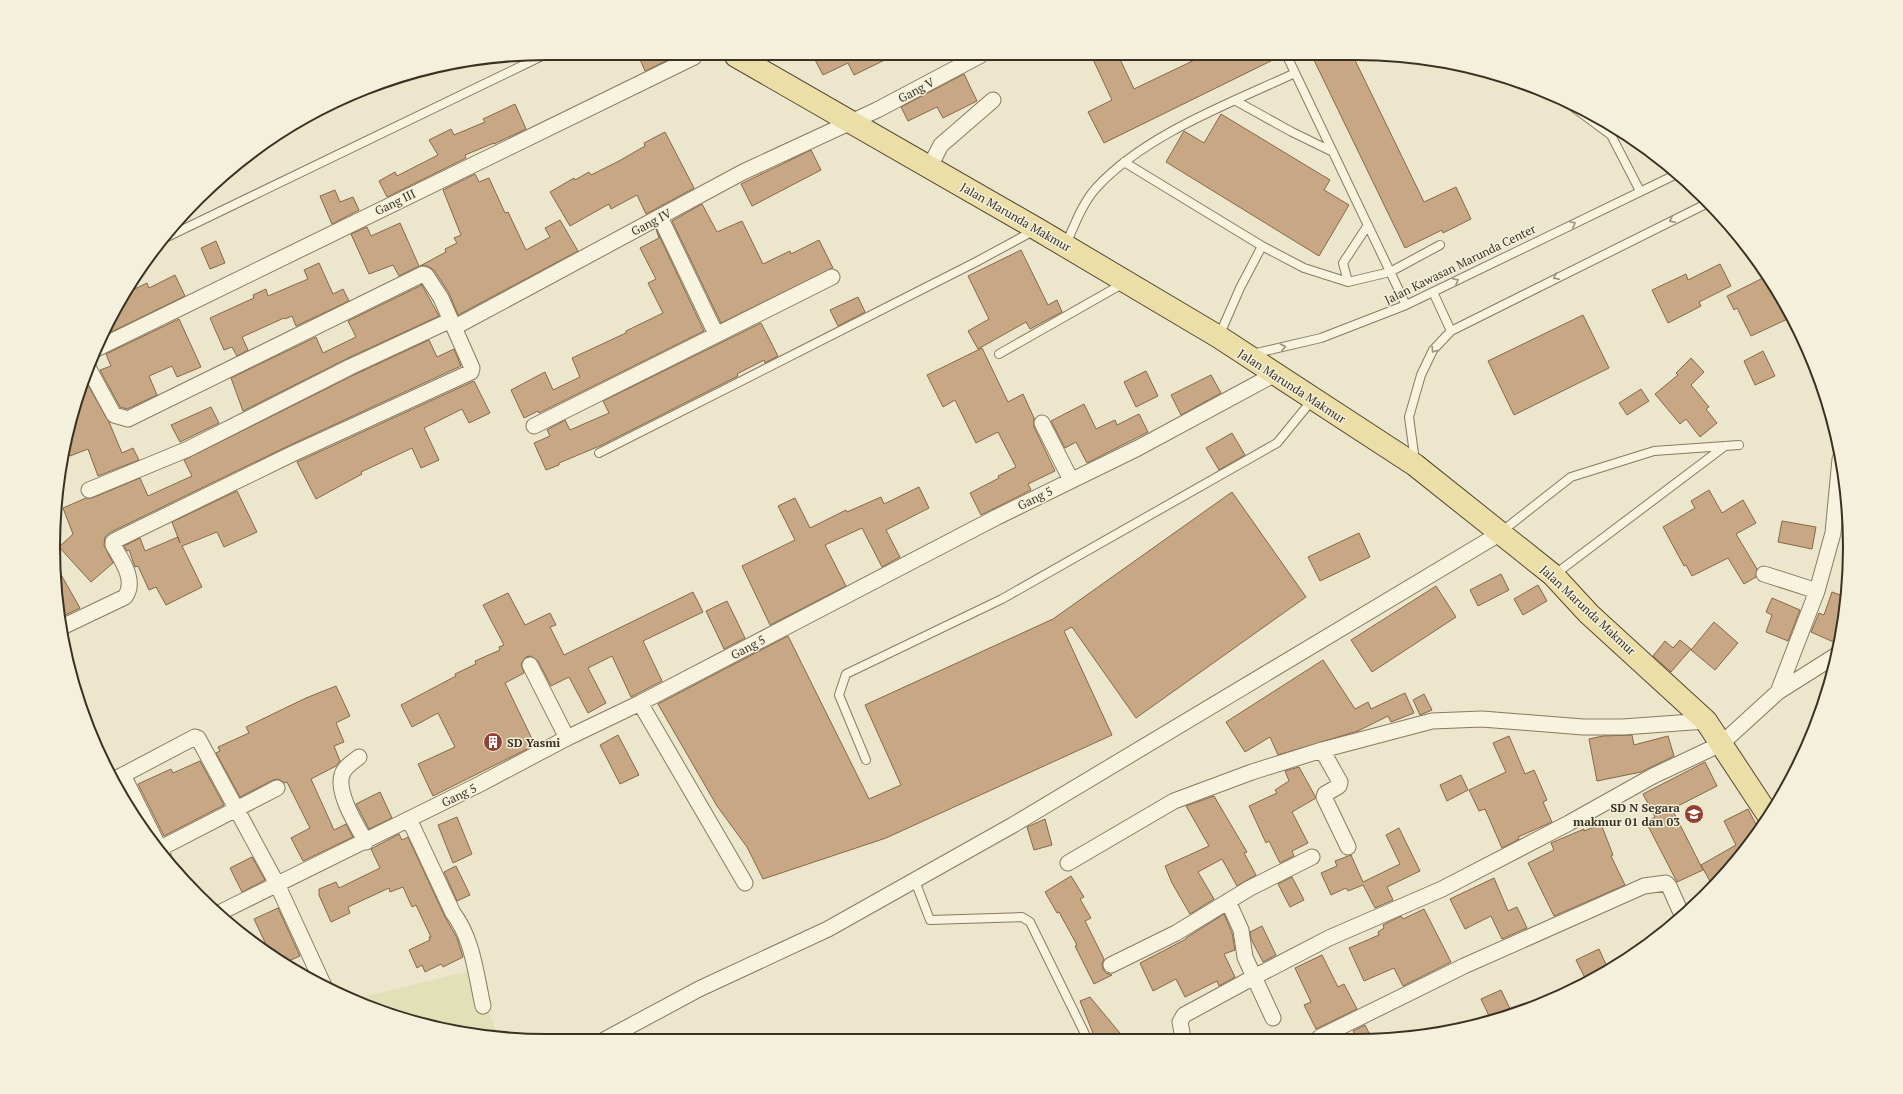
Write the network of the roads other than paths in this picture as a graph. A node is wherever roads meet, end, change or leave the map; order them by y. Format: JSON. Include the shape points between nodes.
{"nodes":[{"id":1,"x":533,"y":60,"type":"edge"},
{"id":2,"x":686,"y":60,"type":"edge"},
{"id":3,"x":743,"y":60,"type":"edge"},
{"id":4,"x":973,"y":60,"type":"edge"},
{"id":5,"x":1289,"y":60,"type":"edge"},
{"id":6,"x":1295,"y":73,"type":"junction"},
{"id":7,"x":993,"y":100,"type":"dead end"},
{"id":8,"x":1236,"y":101,"type":"junction"},
{"id":9,"x":1593,"y":121,"type":"edge"},
{"id":10,"x":850,"y":123,"type":"junction"},
{"id":11,"x":1333,"y":152,"type":"junction"},
{"id":12,"x":1124,"y":162,"type":"junction"},
{"id":13,"x":929,"y":168,"type":"junction"},
{"id":14,"x":1672,"y":177,"type":"edge"},
{"id":15,"x":1640,"y":192,"type":"junction"},
{"id":16,"x":1703,"y":206,"type":"edge"},
{"id":17,"x":660,"y":217,"type":"junction"},
{"id":18,"x":1368,"y":225,"type":"junction"},
{"id":19,"x":1037,"y":229,"type":"junction"},
{"id":20,"x":175,"y":233,"type":"edge"},
{"id":21,"x":1440,"y":245,"type":"dead end"},
{"id":22,"x":1065,"y":246,"type":"junction"},
{"id":23,"x":1262,"y":246,"type":"junction"},
{"id":24,"x":1390,"y":272,"type":"junction"},
{"id":25,"x":832,"y":277,"type":"dead end"},
{"id":26,"x":1125,"y":282,"type":"junction"},
{"id":27,"x":1348,"y":282,"type":"junction"},
{"id":28,"x":1433,"y":292,"type":"junction"},
{"id":29,"x":1406,"y":305,"type":"junction"},
{"id":30,"x":453,"y":324,"type":"junction"},
{"id":31,"x":1451,"y":331,"type":"junction"},
{"id":32,"x":716,"y":334,"type":"junction"},
{"id":33,"x":1219,"y":337,"type":"junction"},
{"id":34,"x":104,"y":345,"type":"edge"},
{"id":35,"x":999,"y":354,"type":"dead end"},
{"id":36,"x":1245,"y":356,"type":"junction"},
{"id":37,"x":92,"y":374,"type":"edge"},
{"id":38,"x":1275,"y":374,"type":"junction"},
{"id":39,"x":1313,"y":399,"type":"junction"},
{"id":40,"x":1042,"y":423,"type":"dead end"},
{"id":41,"x":534,"y":426,"type":"dead end"},
{"id":42,"x":1739,"y":445,"type":"dead end"},
{"id":43,"x":1726,"y":446,"type":"junction"},
{"id":44,"x":599,"y":452,"type":"dead end"},
{"id":45,"x":1415,"y":466,"type":"junction"},
{"id":46,"x":1838,"y":478,"type":"edge"},
{"id":47,"x":1071,"y":480,"type":"junction"},
{"id":48,"x":89,"y":490,"type":"dead end"},
{"id":49,"x":1499,"y":534,"type":"junction"},
{"id":50,"x":1764,"y":574,"type":"dead end"},
{"id":51,"x":1553,"y":575,"type":"junction"},
{"id":52,"x":1817,"y":591,"type":"junction"},
{"id":53,"x":66,"y":625,"type":"edge"},
{"id":54,"x":1829,"y":659,"type":"edge"},
{"id":55,"x":530,"y":665,"type":"dead end"},
{"id":56,"x":1778,"y":692,"type":"junction"},
{"id":57,"x":640,"y":704,"type":"junction"},
{"id":58,"x":1706,"y":721,"type":"junction"},
{"id":59,"x":567,"y":738,"type":"junction"},
{"id":60,"x":1721,"y":744,"type":"junction"},
{"id":61,"x":1322,"y":750,"type":"junction"},
{"id":62,"x":359,"y":757,"type":"dead end"},
{"id":63,"x":866,"y":760,"type":"dead end"},
{"id":64,"x":118,"y":777,"type":"edge"},
{"id":65,"x":277,"y":788,"type":"dead end"},
{"id":66,"x":238,"y":809,"type":"junction"},
{"id":67,"x":138,"y":811,"type":"edge"},
{"id":68,"x":1765,"y":811,"type":"edge"},
{"id":69,"x":409,"y":819,"type":"junction"},
{"id":70,"x":366,"y":842,"type":"junction"},
{"id":71,"x":1348,"y":847,"type":"dead end"},
{"id":72,"x":165,"y":849,"type":"edge"},
{"id":73,"x":1312,"y":857,"type":"dead end"},
{"id":74,"x":1068,"y":863,"type":"dead end"},
{"id":75,"x":915,"y":881,"type":"junction"},
{"id":76,"x":745,"y":883,"type":"dead end"},
{"id":77,"x":277,"y":884,"type":"junction"},
{"id":78,"x":1228,"y":901,"type":"junction"},
{"id":79,"x":1680,"y":910,"type":"edge"},
{"id":80,"x":224,"y":911,"type":"edge"},
{"id":81,"x":1111,"y":965,"type":"dead end"},
{"id":82,"x":1254,"y":977,"type":"junction"},
{"id":83,"x":320,"y":978,"type":"edge"},
{"id":84,"x":483,"y":1006,"type":"dead end"},
{"id":85,"x":1273,"y":1018,"type":"dead end"},
{"id":86,"x":615,"y":1034,"type":"edge"},
{"id":87,"x":1085,"y":1034,"type":"edge"},
{"id":88,"x":1182,"y":1034,"type":"edge"},
{"id":89,"x":1326,"y":1034,"type":"edge"}],
"edges":[{"from":1,"to":20,"type":"lane"},
{"from":2,"to":34,"type":"street","name":"Gang III"},
{"from":3,"to":10,"type":"main road","name":"Jalan Marunda Makmur"},
{"from":4,"to":10,"type":"street","name":"Gang V"},
{"from":5,"to":6,"type":"lane"},
{"from":6,"to":8,"type":"lane"},
{"from":6,"to":11,"type":"lane"},
{"from":7,"to":13,"type":"street","via":[[941,145]]},
{"from":8,"to":11,"type":"lane"},
{"from":8,"to":12,"type":"lane","via":[[1176,129]]},
{"from":9,"to":15,"type":"lane","via":[[1611,135]]},
{"from":10,"to":13,"type":"main road","name":"Jalan Marunda Makmur"},
{"from":10,"to":17,"type":"street","name":"Gang IV","via":[[743,172]]},
{"from":11,"to":18,"type":"lane"},
{"from":12,"to":22,"type":"lane","via":[[1096,188]]},
{"from":12,"to":23,"type":"lane"},
{"from":13,"to":19,"type":"main road","name":"Jalan Marunda Makmur"},
{"from":14,"to":15,"type":"lane","name":"Jalan Kawasan Marunda Center"},
{"from":28,"to":15,"type":"lane","name":"Jalan Kawasan Marunda Center","one_way":true},
{"from":16,"to":31,"type":"lane","one_way":true},
{"from":17,"to":30,"type":"street","name":"Gang IV"},
{"from":17,"to":32,"type":"street"},
{"from":18,"to":24,"type":"lane"},
{"from":18,"to":27,"type":"lane","via":[[1343,263]]},
{"from":19,"to":22,"type":"main road","name":"Jalan Marunda Makmur"},
{"from":19,"to":44,"type":"lane"},
{"from":21,"to":24,"type":"lane"},
{"from":22,"to":26,"type":"main road","name":"Jalan Marunda Makmur"},
{"from":23,"to":27,"type":"lane","via":[[1304,268]]},
{"from":23,"to":33,"type":"lane"},
{"from":24,"to":27,"type":"lane"},
{"from":24,"to":29,"type":"lane"},
{"from":25,"to":32,"type":"street"},
{"from":26,"to":33,"type":"main road","name":"Jalan Marunda Makmur"},
{"from":26,"to":35,"type":"lane"},
{"from":28,"to":29,"type":"lane","name":"Jalan Kawasan Marunda Center"},
{"from":28,"to":31,"type":"lane"},
{"from":36,"to":29,"type":"lane","name":"Jalan Kawasan Marunda Center","one_way":true,"via":[[1321,338]]},
{"from":30,"to":37,"type":"street","via":[[441,298],[426,276],[419,275],[128,419],[114,415]]},
{"from":30,"to":48,"type":"street","name":"Gang IV","via":[[350,367],[188,449]]},
{"from":30,"to":53,"type":"street","via":[[472,368],[471,372],[360,421],[116,540],[113,545],[128,575],[128,593],[125,597]]},
{"from":31,"to":45,"type":"lane","one_way":true,"via":[[1433,350],[1421,376],[1409,417]]},
{"from":32,"to":41,"type":"street"},
{"from":33,"to":36,"type":"main road","name":"Jalan Marunda Makmur"},
{"from":36,"to":38,"type":"main road","name":"Jalan Marunda Makmur"},
{"from":38,"to":39,"type":"main road","name":"Jalan Marunda Makmur"},
{"from":38,"to":47,"type":"street","name":"Gang 5","via":[[1138,448]]},
{"from":39,"to":45,"type":"main road","name":"Jalan Marunda Makmur"},
{"from":39,"to":63,"type":"lane","via":[[1278,443],[1002,599],[846,674],[839,695]]},
{"from":40,"to":47,"type":"street"},
{"from":42,"to":43,"type":"lane"},
{"from":43,"to":49,"type":"lane","via":[[1654,451],[1571,477]]},
{"from":43,"to":51,"type":"lane"},
{"from":45,"to":49,"type":"main road","name":"Jalan Marunda Makmur"},
{"from":46,"to":52,"type":"street","via":[[1833,533]]},
{"from":47,"to":57,"type":"street","name":"Gang 5"},
{"from":49,"to":51,"type":"main road","name":"Jalan Marunda Makmur"},
{"from":49,"to":75,"type":"street"},
{"from":50,"to":52,"type":"street"},
{"from":51,"to":58,"type":"main road","name":"Jalan Marunda Makmur","via":[[1589,614]]},
{"from":52,"to":56,"type":"street"},
{"from":54,"to":56,"type":"street"},
{"from":55,"to":59,"type":"street"},
{"from":56,"to":60,"type":"street"},
{"from":57,"to":59,"type":"street","name":"Gang 5"},
{"from":57,"to":76,"type":"street"},
{"from":58,"to":60,"type":"main road","name":"Jalan Marunda Makmur"},
{"from":58,"to":61,"type":"street","via":[[1583,727],[1482,719],[1432,721]]},
{"from":59,"to":69,"type":"street","name":"Gang 5"},
{"from":60,"to":68,"type":"main road","name":"Jalan Marunda Makmur"},
{"from":60,"to":82,"type":"street","via":[[1653,776],[1442,889],[1329,938]]},
{"from":61,"to":71,"type":"street","via":[[1340,782],[1339,786],[1324,797]]},
{"from":61,"to":74,"type":"street","via":[[1252,772],[1174,801]]},
{"from":62,"to":70,"type":"street","via":[[342,775],[341,786],[348,808]]},
{"from":64,"to":66,"type":"street","via":[[195,737],[198,738]]},
{"from":64,"to":67,"type":"street"},
{"from":65,"to":66,"type":"street"},
{"from":66,"to":72,"type":"street"},
{"from":66,"to":77,"type":"street"},
{"from":69,"to":70,"type":"street","name":"Gang 5"},
{"from":69,"to":84,"type":"street","via":[[453,913],[462,925]]},
{"from":70,"to":77,"type":"street","name":"Gang 5"},
{"from":73,"to":78,"type":"street"},
{"from":75,"to":86,"type":"street","via":[[828,929],[699,990]]},
{"from":75,"to":87,"type":"lane","via":[[930,920],[1022,917],[1030,922]]},
{"from":77,"to":80,"type":"street","name":"Gang 5"},
{"from":77,"to":83,"type":"street"},
{"from":78,"to":81,"type":"street","via":[[1176,933]]},
{"from":78,"to":82,"type":"street","via":[[1241,930],[1243,952]]},
{"from":79,"to":89,"type":"street","via":[[1666,883],[1644,886],[1464,966]]},
{"from":82,"to":85,"type":"street"},
{"from":82,"to":88,"type":"street","via":[[1184,1015],[1180,1022]]}]}
